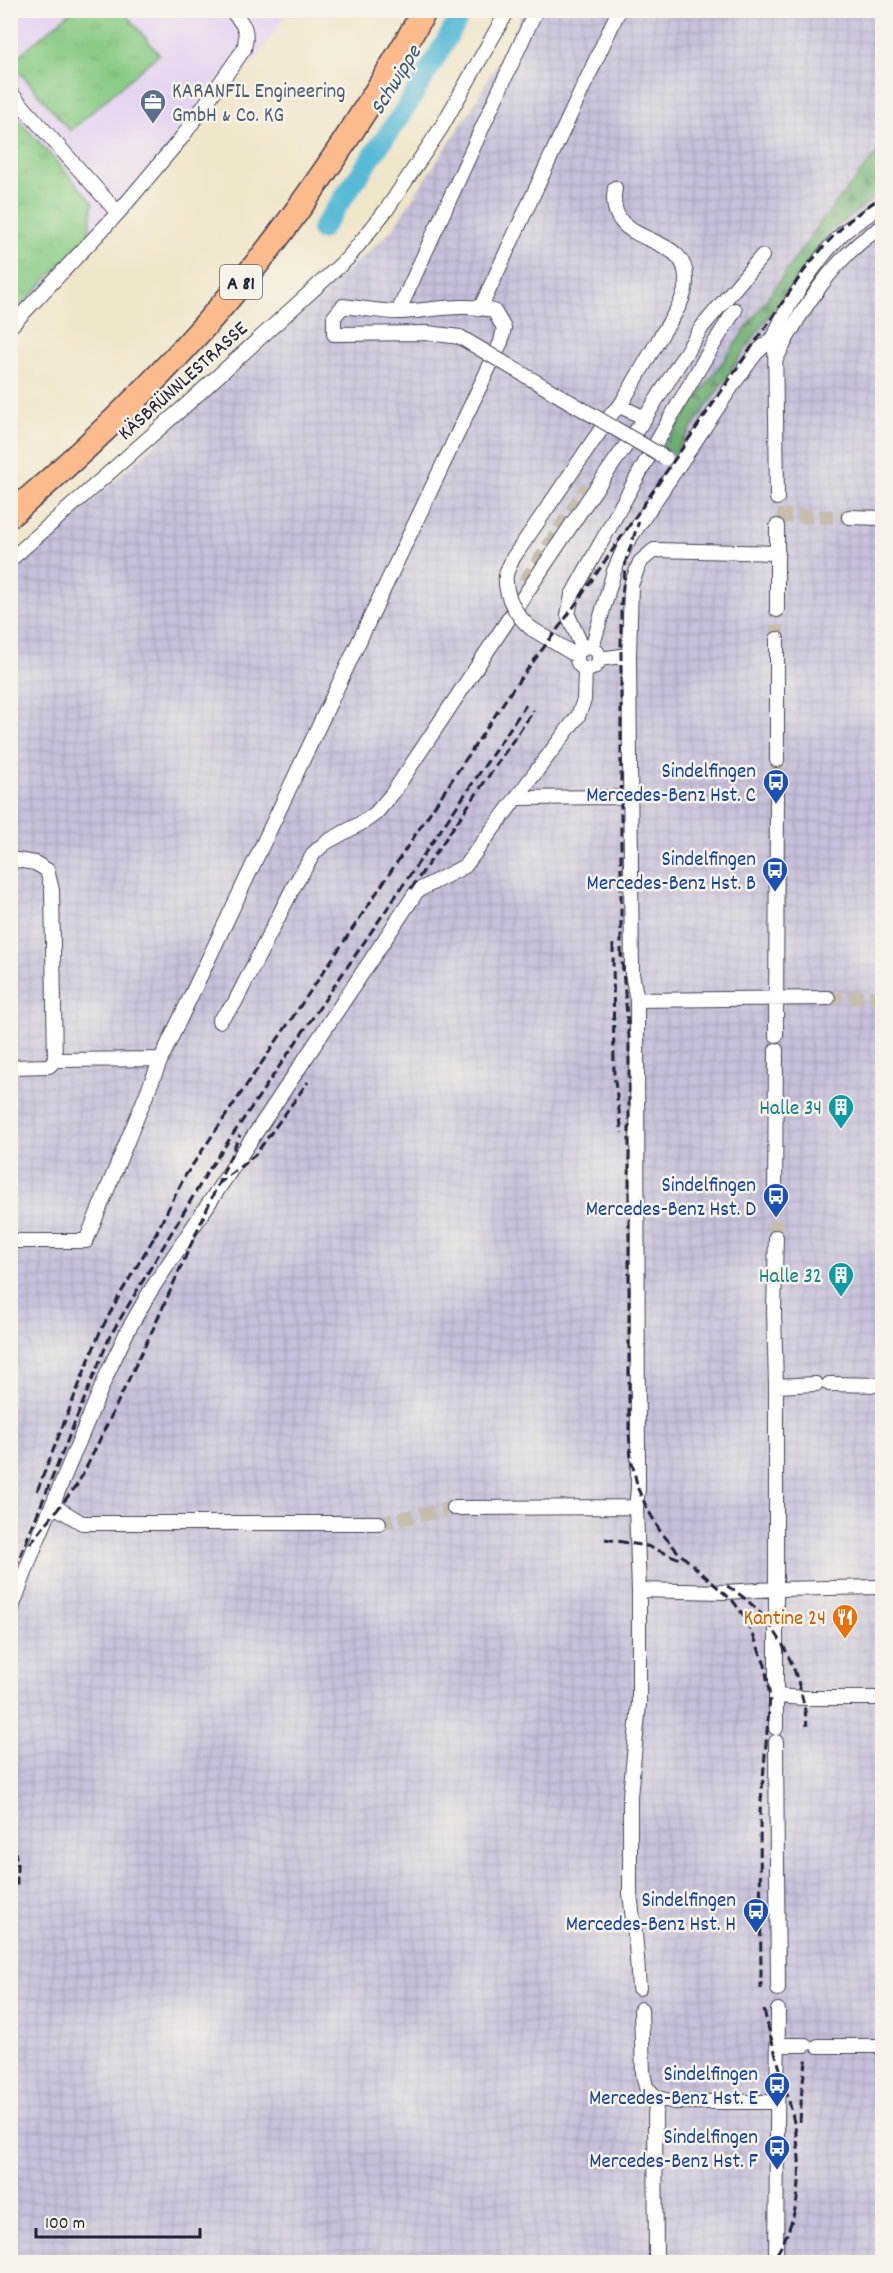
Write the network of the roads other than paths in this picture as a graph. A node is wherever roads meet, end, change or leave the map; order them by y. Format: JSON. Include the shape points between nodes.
{"nodes":[{"id":1,"x":231,"y":10,"type":"edge"},
{"id":2,"x":410,"y":10,"type":"edge"},
{"id":3,"x":425,"y":10,"type":"edge"},
{"id":4,"x":508,"y":10,"type":"edge"},
{"id":5,"x":536,"y":10,"type":"edge"},
{"id":6,"x":619,"y":10,"type":"edge"},
{"id":7,"x":10,"y":92,"type":"edge"},
{"id":8,"x":615,"y":188,"type":"dead end"},
{"id":9,"x":882,"y":205,"type":"edge"},
{"id":10,"x":118,"y":213,"type":"junction"},
{"id":11,"x":882,"y":227,"type":"edge"},
{"id":12,"x":762,"y":256,"type":"dead end"},
{"id":13,"x":480,"y":309,"type":"junction"},
{"id":14,"x":735,"y":310,"type":"dead end"},
{"id":15,"x":398,"y":312,"type":"junction"},
{"id":16,"x":10,"y":327,"type":"edge"},
{"id":17,"x":775,"y":336,"type":"junction"},
{"id":18,"x":776,"y":358,"type":"junction"},
{"id":19,"x":620,"y":406,"type":"junction"},
{"id":20,"x":645,"y":418,"type":"junction"},
{"id":21,"x":621,"y":451,"type":"junction"},
{"id":22,"x":678,"y":466,"type":"junction"},
{"id":23,"x":588,"y":486,"type":"tunnel mouth"},
{"id":24,"x":10,"y":496,"type":"edge"},
{"id":25,"x":777,"y":498,"type":"dead end"},
{"id":26,"x":10,"y":515,"type":"edge"},
{"id":27,"x":849,"y":518,"type":"tunnel mouth"},
{"id":28,"x":882,"y":518,"type":"edge"},
{"id":29,"x":777,"y":526,"type":"dead end"},
{"id":30,"x":778,"y":553,"type":"junction"},
{"id":31,"x":10,"y":560,"type":"edge"},
{"id":32,"x":777,"y":610,"type":"tunnel mouth"},
{"id":33,"x":777,"y":639,"type":"tunnel mouth"},
{"id":34,"x":588,"y":653,"type":"junction"},
{"id":35,"x":629,"y":655,"type":"junction"},
{"id":36,"x":777,"y":760,"type":"tunnel mouth"},
{"id":37,"x":777,"y":790,"type":"tunnel mouth"},
{"id":38,"x":519,"y":798,"type":"junction"},
{"id":39,"x":629,"y":800,"type":"junction"},
{"id":40,"x":10,"y":859,"type":"edge"},
{"id":41,"x":828,"y":998,"type":"tunnel mouth"},
{"id":42,"x":637,"y":1000,"type":"junction"},
{"id":43,"x":777,"y":1000,"type":"junction"},
{"id":44,"x":219,"y":1021,"type":"dead end"},
{"id":45,"x":776,"y":1035,"type":"dead end"},
{"id":46,"x":776,"y":1050,"type":"dead end"},
{"id":47,"x":161,"y":1059,"type":"junction"},
{"id":48,"x":55,"y":1060,"type":"junction"},
{"id":49,"x":10,"y":1067,"type":"edge"},
{"id":50,"x":775,"y":1198,"type":"tunnel mouth"},
{"id":51,"x":776,"y":1237,"type":"tunnel mouth"},
{"id":52,"x":10,"y":1241,"type":"edge"},
{"id":53,"x":882,"y":1385,"type":"edge"},
{"id":54,"x":776,"y":1386,"type":"junction"},
{"id":55,"x":54,"y":1506,"type":"junction"},
{"id":56,"x":636,"y":1507,"type":"junction"},
{"id":57,"x":454,"y":1508,"type":"tunnel mouth"},
{"id":58,"x":379,"y":1522,"type":"tunnel mouth"},
{"id":59,"x":882,"y":1587,"type":"edge"},
{"id":60,"x":777,"y":1589,"type":"junction"},
{"id":61,"x":639,"y":1590,"type":"junction"},
{"id":62,"x":10,"y":1613,"type":"edge"},
{"id":63,"x":777,"y":1696,"type":"junction"},
{"id":64,"x":882,"y":1698,"type":"edge"},
{"id":65,"x":639,"y":1988,"type":"dead end"},
{"id":66,"x":778,"y":1989,"type":"dead end"},
{"id":67,"x":641,"y":2009,"type":"dead end"},
{"id":68,"x":778,"y":2010,"type":"dead end"},
{"id":69,"x":777,"y":2045,"type":"junction"},
{"id":70,"x":882,"y":2046,"type":"edge"},
{"id":71,"x":657,"y":2098,"type":"junction"},
{"id":72,"x":777,"y":2102,"type":"junction"},
{"id":73,"x":656,"y":2262,"type":"edge"},
{"id":74,"x":776,"y":2262,"type":"edge"}],
"edges":[{"from":1,"to":10,"type":"street","via":[[244,25],[244,49],[183,136]]},
{"from":2,"to":24,"type":"highway","number":"A 81","via":[[358,98],[300,184],[232,271],[122,393]]},
{"from":3,"to":26,"type":"highway","number":"A 81","via":[[354,128],[231,295],[107,427]]},
{"from":4,"to":31,"type":"street","name":"KÄSBRÜNNLESTRASSE","via":[[441,128],[387,209],[348,258]]},
{"from":5,"to":15,"type":"street"},
{"from":6,"to":13,"type":"street"},
{"from":7,"to":10,"type":"street"},
{"from":8,"to":19,"type":"street","via":[[612,202],[622,225],[676,253],[684,268],[685,289],[678,308]]},
{"from":9,"to":17,"type":"street","via":[[845,231],[828,249],[785,310]]},
{"from":10,"to":16,"type":"street"},
{"from":11,"to":18,"type":"street","via":[[850,252],[830,275]]},
{"from":12,"to":20,"type":"street","via":[[702,327]]},
{"from":13,"to":15,"type":"street"},
{"from":13,"to":47,"type":"street","via":[[494,311],[504,328],[501,342]]},
{"from":14,"to":34,"type":"street","via":[[660,433],[572,595],[568,615]]},
{"from":15,"to":22,"type":"street","bridge":true,"via":[[343,306],[334,317],[334,334],[428,333],[460,338]]},
{"from":17,"to":18,"type":"street"},
{"from":17,"to":22,"type":"street","via":[[756,353]]},
{"from":18,"to":25,"type":"street"},
{"from":19,"to":20,"type":"street"},
{"from":19,"to":34,"type":"street","bridge":true,"via":[[513,558],[506,575],[508,594],[523,622]]},
{"from":20,"to":21,"type":"street"},
{"from":21,"to":23,"type":"street"},
{"from":21,"to":44,"type":"street","via":[[392,794],[376,813],[314,853],[234,1004]]},
{"from":22,"to":34,"type":"street","via":[[622,553]]},
{"from":27,"to":28,"type":"street"},
{"from":29,"to":30,"type":"street"},
{"from":30,"to":32,"type":"street"},
{"from":30,"to":35,"type":"street","via":[[654,550],[640,561],[631,585]]},
{"from":33,"to":36,"type":"street"},
{"from":34,"to":35,"type":"street"},
{"from":34,"to":38,"type":"street","via":[[580,665],[585,669],[584,700],[578,716]]},
{"from":35,"to":39,"type":"street"},
{"from":37,"to":43,"type":"street"},
{"from":38,"to":39,"type":"street"},
{"from":38,"to":55,"type":"street","via":[[465,866],[417,891],[151,1290],[108,1372]]},
{"from":39,"to":42,"type":"street","via":[[632,974]]},
{"from":40,"to":48,"type":"street","via":[[35,862],[47,870],[52,890]]},
{"from":41,"to":43,"type":"street"},
{"from":42,"to":43,"type":"street"},
{"from":42,"to":56,"type":"street"},
{"from":43,"to":45,"type":"street"},
{"from":46,"to":50,"type":"street"},
{"from":47,"to":48,"type":"street"},
{"from":47,"to":52,"type":"street","via":[[86,1241]]},
{"from":48,"to":49,"type":"street","via":[[49,1066]]},
{"from":51,"to":54,"type":"street"},
{"from":53,"to":54,"type":"street"},
{"from":54,"to":60,"type":"street"},
{"from":55,"to":58,"type":"street","via":[[82,1522]]},
{"from":55,"to":62,"type":"street"},
{"from":56,"to":57,"type":"street"},
{"from":56,"to":61,"type":"street"},
{"from":59,"to":60,"type":"street"},
{"from":60,"to":61,"type":"street"},
{"from":60,"to":63,"type":"street"},
{"from":61,"to":65,"type":"street","via":[[639,1704],[630,1796],[630,1894]]},
{"from":63,"to":64,"type":"street"},
{"from":63,"to":66,"type":"street"},
{"from":67,"to":71,"type":"street","via":[[643,2073],[646,2087]]},
{"from":68,"to":69,"type":"street"},
{"from":69,"to":70,"type":"street"},
{"from":69,"to":72,"type":"street"},
{"from":71,"to":72,"type":"street","via":[[675,2102]]},
{"from":71,"to":73,"type":"street"},
{"from":72,"to":74,"type":"street"}]}
